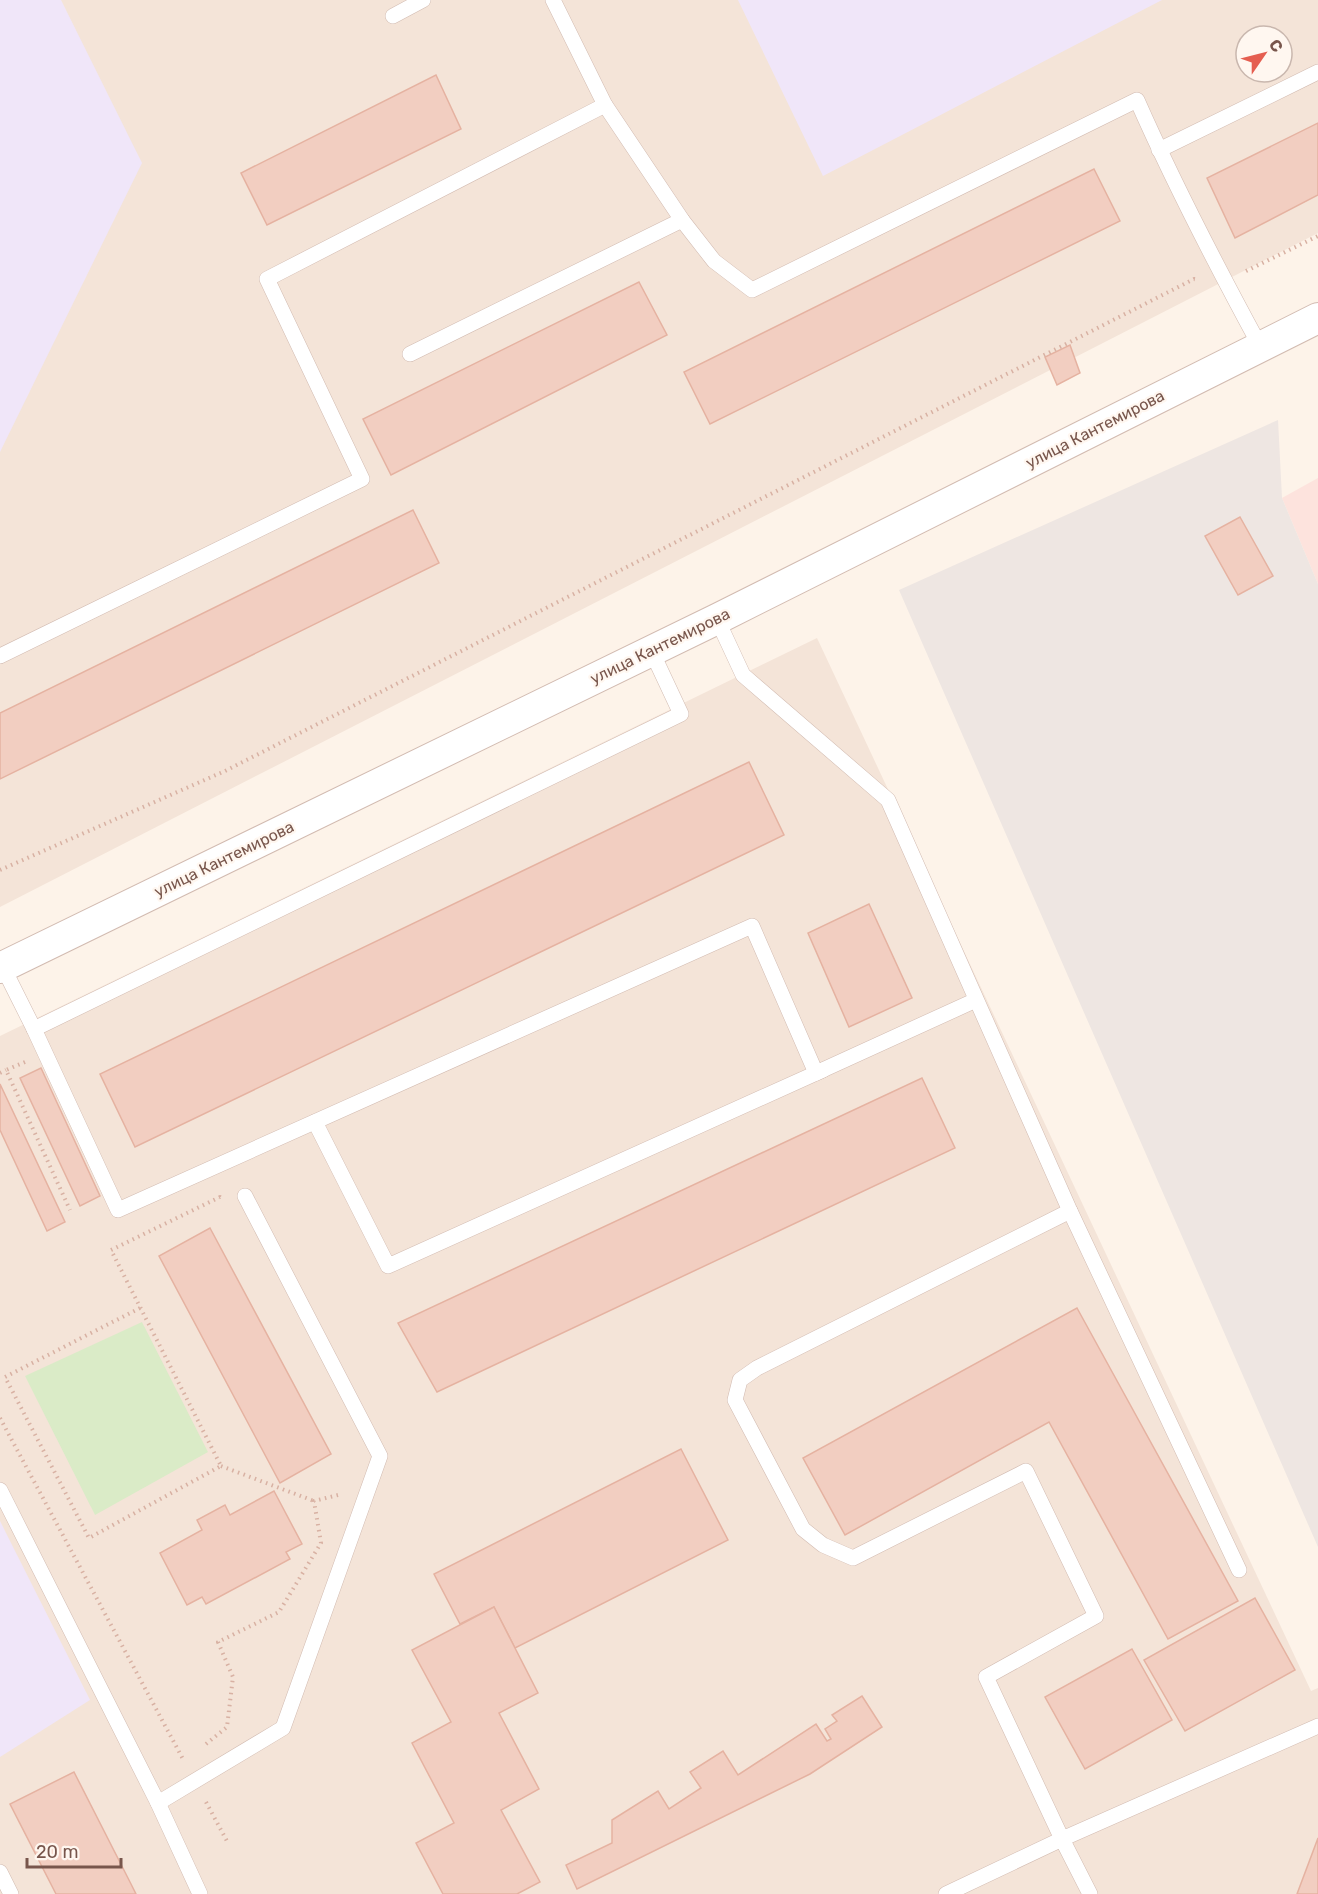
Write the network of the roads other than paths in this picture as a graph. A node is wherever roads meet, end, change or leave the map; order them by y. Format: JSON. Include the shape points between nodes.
{"nodes":[{"id":1,"x":423,"y":0,"type":"edge"},
{"id":2,"x":553,"y":0,"type":"edge"},
{"id":3,"x":393,"y":16,"type":"dead end"},
{"id":4,"x":1318,"y":72,"type":"edge"},
{"id":5,"x":605,"y":105,"type":"junction"},
{"id":6,"x":1159,"y":150,"type":"junction"},
{"id":7,"x":682,"y":220,"type":"junction"},
{"id":8,"x":1318,"y":318,"type":"edge"},
{"id":9,"x":1260,"y":346,"type":"junction"},
{"id":10,"x":410,"y":354,"type":"dead end"},
{"id":11,"x":717,"y":619,"type":"junction"},
{"id":12,"x":651,"y":650,"type":"junction"},
{"id":13,"x":0,"y":656,"type":"edge"},
{"id":14,"x":2,"y":967,"type":"edge"},
{"id":15,"x":976,"y":1000,"type":"junction"},
{"id":16,"x":34,"y":1029,"type":"junction"},
{"id":17,"x":832,"y":1066,"type":"junction"},
{"id":18,"x":315,"y":1122,"type":"junction"},
{"id":19,"x":245,"y":1196,"type":"dead end"},
{"id":20,"x":1070,"y":1211,"type":"junction"},
{"id":21,"x":0,"y":1490,"type":"edge"},
{"id":22,"x":1239,"y":1570,"type":"dead end"},
{"id":23,"x":1318,"y":1726,"type":"edge"},
{"id":24,"x":158,"y":1803,"type":"junction"},
{"id":25,"x":1062,"y":1839,"type":"junction"},
{"id":26,"x":0,"y":1872,"type":"edge"},
{"id":27,"x":11,"y":1894,"type":"edge"},
{"id":28,"x":200,"y":1894,"type":"edge"},
{"id":29,"x":946,"y":1894,"type":"edge"},
{"id":30,"x":1090,"y":1894,"type":"edge"}],
"edges":[{"from":1,"to":3,"type":"lane"},
{"from":2,"to":5,"type":"lane"},
{"from":4,"to":6,"type":"lane"},
{"from":5,"to":7,"type":"lane"},
{"from":5,"to":13,"type":"lane","via":[[267,279],[362,479]]},
{"from":6,"to":7,"type":"lane","via":[[1137,100],[752,291],[714,261]]},
{"from":6,"to":9,"type":"lane"},
{"from":7,"to":10,"type":"lane"},
{"from":8,"to":9,"type":"street","name":"улица Кантемирова"},
{"from":9,"to":11,"type":"street","name":"улица Кантемирова"},
{"from":11,"to":12,"type":"street","name":"улица Кантемирова"},
{"from":11,"to":15,"type":"lane","via":[[743,675],[888,800]]},
{"from":12,"to":14,"type":"street","name":"улица Кантемирова"},
{"from":12,"to":16,"type":"lane","via":[[681,714]]},
{"from":14,"to":16,"type":"lane"},
{"from":15,"to":17,"type":"lane"},
{"from":15,"to":20,"type":"lane"},
{"from":16,"to":18,"type":"lane","via":[[118,1210]]},
{"from":17,"to":18,"type":"lane","via":[[388,1266]]},
{"from":17,"to":18,"type":"lane","via":[[816,1072],[752,926]]},
{"from":19,"to":24,"type":"lane","via":[[380,1456],[283,1728]]},
{"from":20,"to":22,"type":"lane"},
{"from":20,"to":25,"type":"lane","via":[[757,1368],[740,1380],[735,1400],[803,1529],[823,1545],[853,1558],[1026,1471],[1095,1616],[986,1677]]},
{"from":21,"to":24,"type":"lane"},
{"from":23,"to":25,"type":"lane"},
{"from":24,"to":28,"type":"lane"},
{"from":25,"to":29,"type":"lane"},
{"from":25,"to":30,"type":"lane"},
{"from":26,"to":27,"type":"lane"}]}
